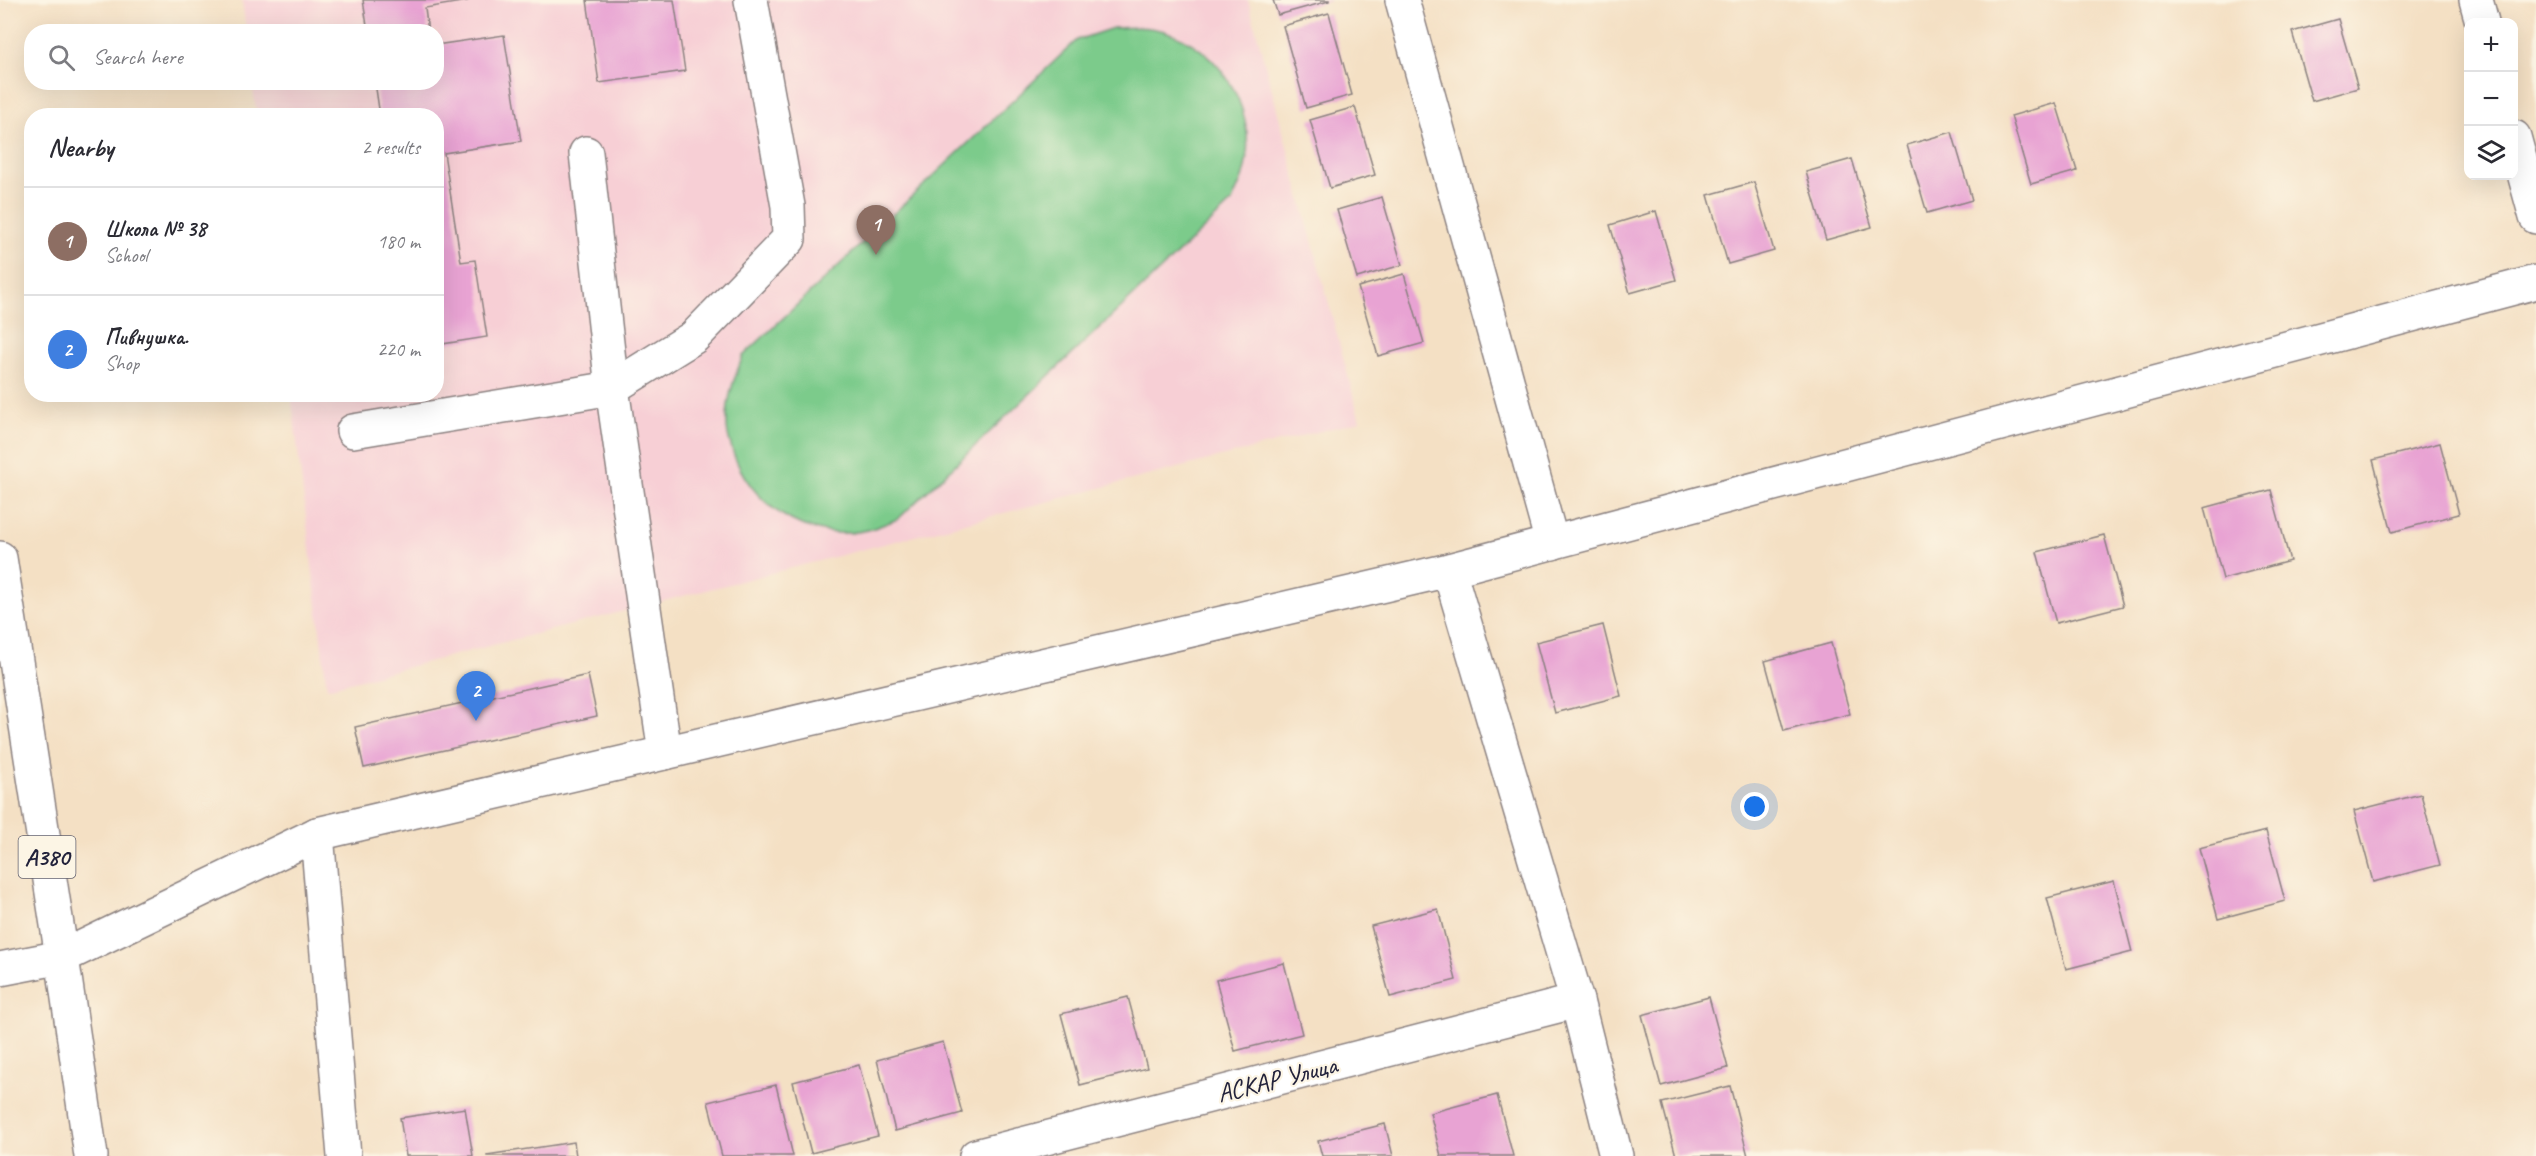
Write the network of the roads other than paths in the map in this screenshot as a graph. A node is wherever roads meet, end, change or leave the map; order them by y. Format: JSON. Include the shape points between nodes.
{"nodes":[{"id":1,"x":751,"y":0,"type":"edge"},
{"id":2,"x":1402,"y":0,"type":"edge"},
{"id":3,"x":2475,"y":0,"type":"edge"},
{"id":4,"x":2481,"y":18,"type":"edge"},
{"id":5,"x":2518,"y":151,"type":"edge"},
{"id":6,"x":586,"y":153,"type":"dead end"},
{"id":7,"x":2536,"y":217,"type":"edge"},
{"id":8,"x":2536,"y":282,"type":"edge"},
{"id":9,"x":612,"y":387,"type":"junction"},
{"id":10,"x":352,"y":431,"type":"dead end"},
{"id":11,"x":1552,"y":543,"type":"junction"},
{"id":12,"x":0,"y":558,"type":"edge"},
{"id":13,"x":1449,"y":570,"type":"junction"},
{"id":14,"x":666,"y":753,"type":"junction"},
{"id":15,"x":317,"y":834,"type":"junction"},
{"id":16,"x":62,"y":957,"type":"junction"},
{"id":17,"x":0,"y":969,"type":"edge"},
{"id":18,"x":1577,"y":1001,"type":"junction"},
{"id":19,"x":91,"y":1156,"type":"edge"},
{"id":20,"x":345,"y":1156,"type":"edge"},
{"id":21,"x":976,"y":1156,"type":"edge"},
{"id":22,"x":1616,"y":1156,"type":"edge"}],
"edges":[{"from":1,"to":9,"type":"main road","via":[[788,206],[789,239],[694,337]]},
{"from":2,"to":11,"type":"main road"},
{"from":3,"to":4,"type":"main road"},
{"from":5,"to":7,"type":"main road"},
{"from":6,"to":9,"type":"main road"},
{"from":8,"to":11,"type":"main road"},
{"from":9,"to":10,"type":"main road"},
{"from":9,"to":14,"type":"main road"},
{"from":11,"to":13,"type":"main road"},
{"from":12,"to":16,"type":"main road","number":"A380"},
{"from":13,"to":14,"type":"main road"},
{"from":13,"to":18,"type":"main road"},
{"from":14,"to":15,"type":"main road"},
{"from":15,"to":16,"type":"main road"},
{"from":15,"to":20,"type":"main road"},
{"from":16,"to":17,"type":"main road"},
{"from":16,"to":19,"type":"main road","number":"A380"},
{"from":18,"to":21,"type":"main road","name":"АСКАР Улица"},
{"from":18,"to":22,"type":"main road"}]}
